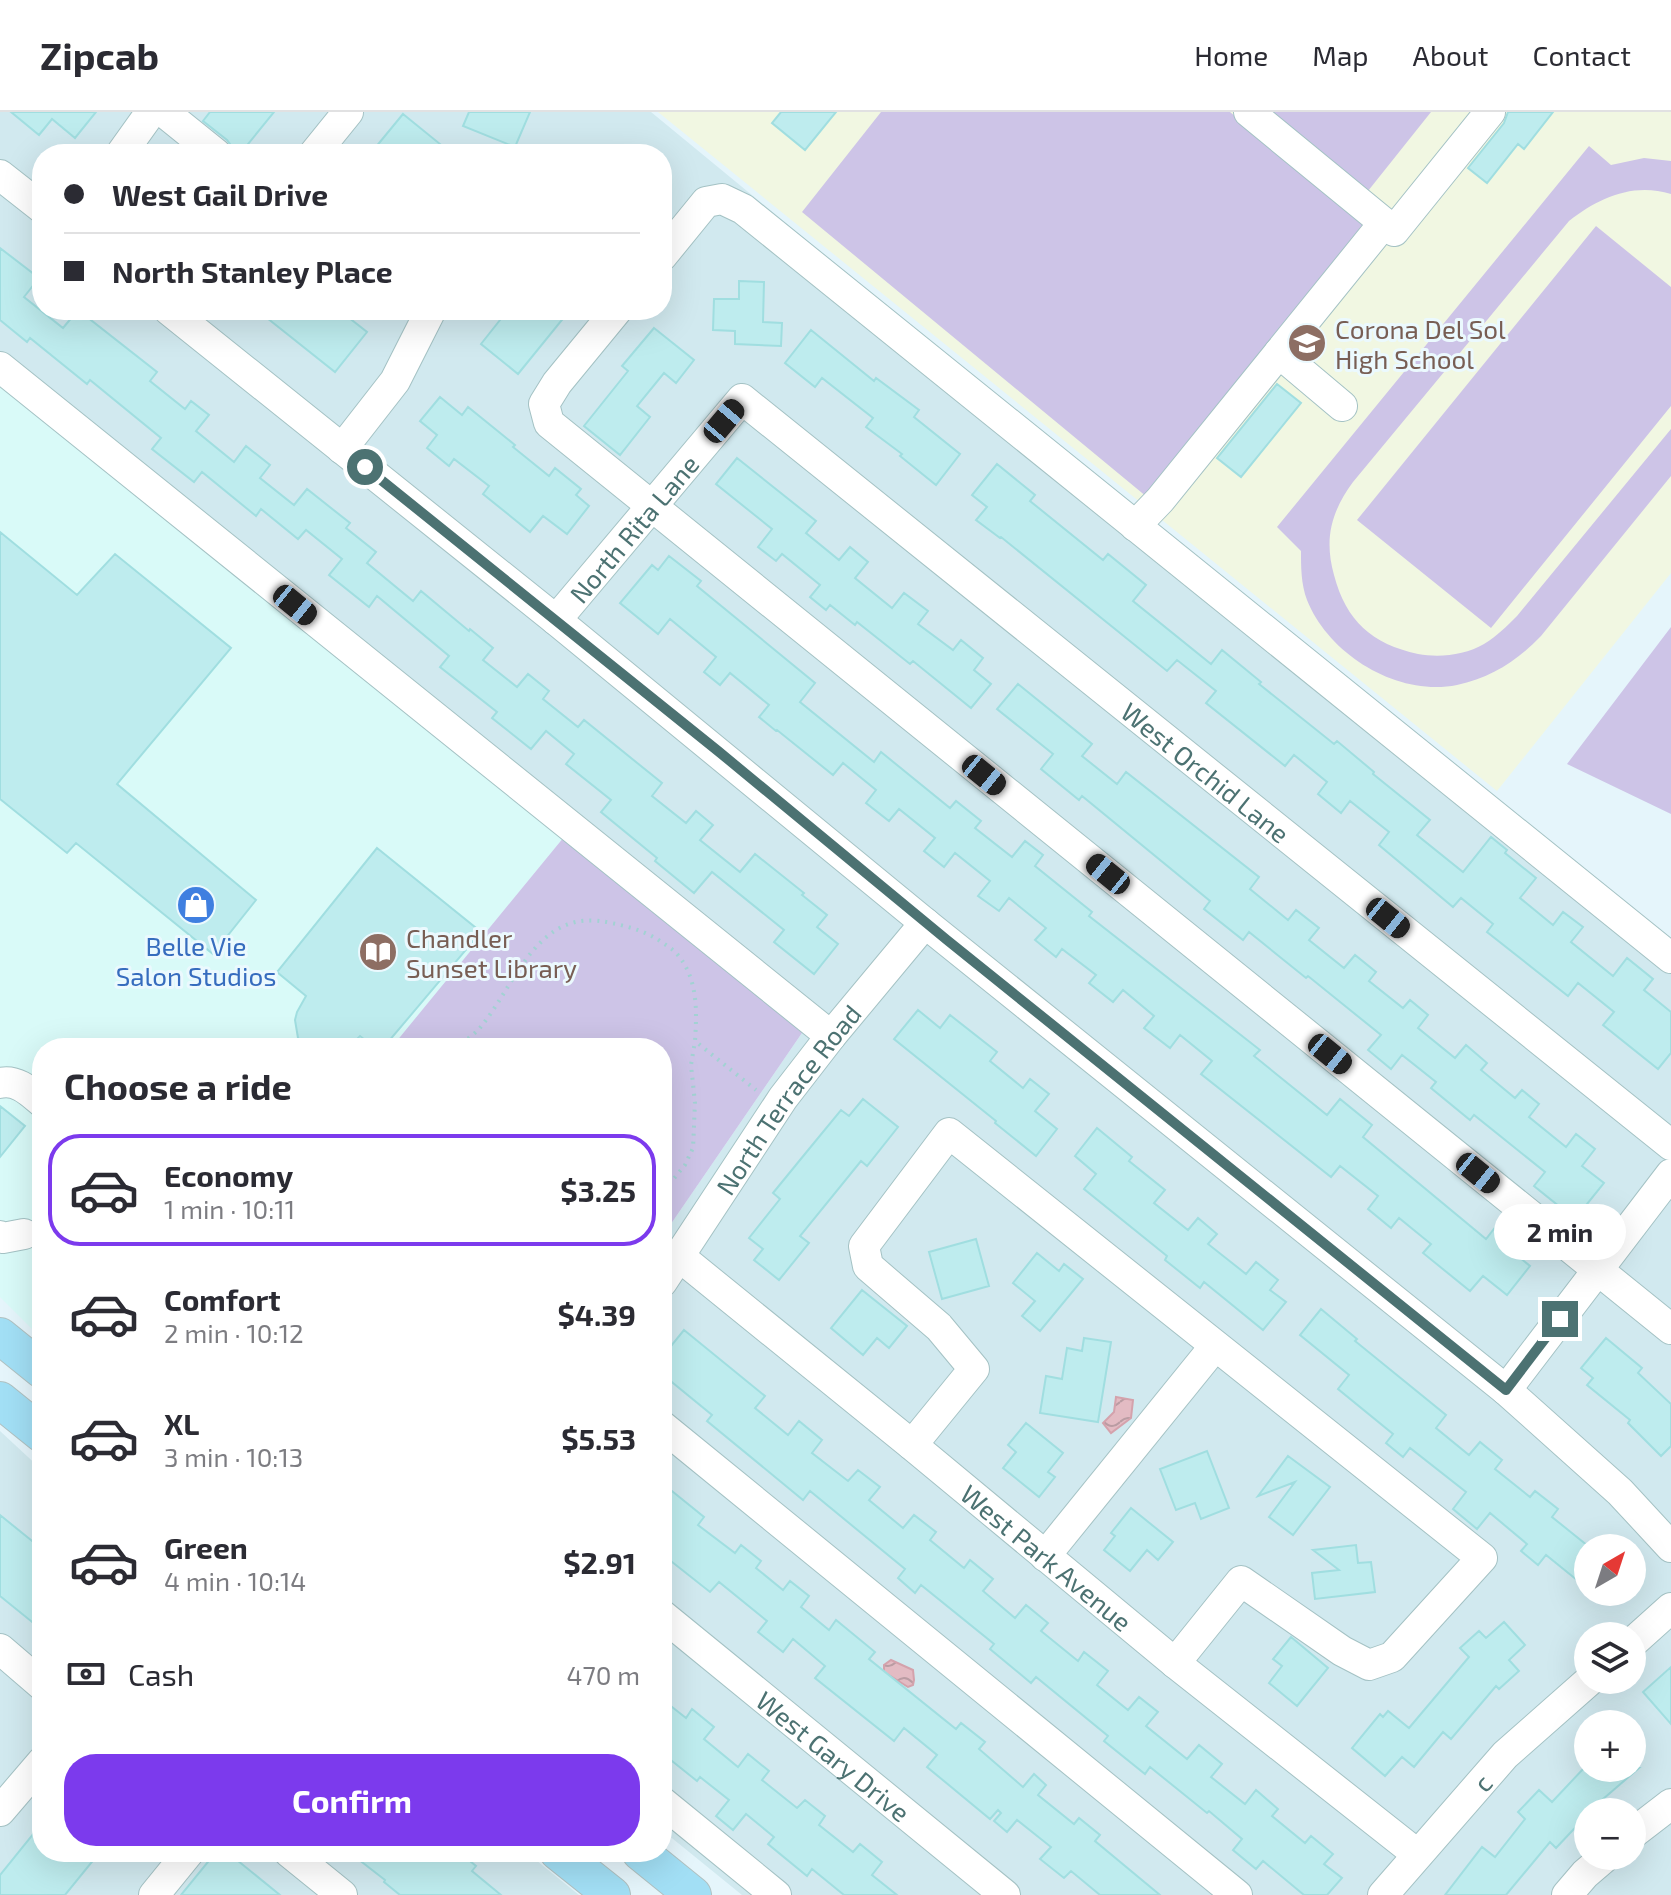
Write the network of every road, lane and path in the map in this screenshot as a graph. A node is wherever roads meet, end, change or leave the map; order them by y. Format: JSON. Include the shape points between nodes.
{"nodes":[{"id":1,"x":151,"y":112,"type":"edge"},
{"id":2,"x":164,"y":112,"type":"edge"},
{"id":3,"x":348,"y":112,"type":"edge"},
{"id":4,"x":1249,"y":112,"type":"edge"},
{"id":5,"x":1490,"y":112,"type":"edge"},
{"id":6,"x":128,"y":144,"type":"edge"},
{"id":7,"x":204,"y":144,"type":"edge"},
{"id":8,"x":322,"y":144,"type":"edge"},
{"id":9,"x":0,"y":175,"type":"edge"},
{"id":10,"x":32,"y":200,"type":"edge"},
{"id":11,"x":1384,"y":223,"type":"junction"},
{"id":12,"x":672,"y":244,"type":"edge"},
{"id":13,"x":181,"y":320,"type":"edge"},
{"id":14,"x":420,"y":320,"type":"edge"},
{"id":15,"x":609,"y":320,"type":"edge"},
{"id":16,"x":1279,"y":353,"type":"junction"},
{"id":17,"x":0,"y":367,"type":"edge"},
{"id":18,"x":742,"y":399,"type":"joint"},
{"id":19,"x":1342,"y":406,"type":"dead end"},
{"id":20,"x":342,"y":449,"type":"junction"},
{"id":21,"x":651,"y":507,"type":"junction"},
{"id":22,"x":1135,"y":526,"type":"junction"},
{"id":23,"x":556,"y":620,"type":"junction"},
{"id":24,"x":925,"y":923,"type":"junction"},
{"id":25,"x":1671,"y":958,"type":"edge"},
{"id":26,"x":831,"y":1036,"type":"junction"},
{"id":27,"x":468,"y":1038,"type":"edge"},
{"id":28,"x":695,"y":1041,"type":"junction"},
{"id":29,"x":0,"y":1083,"type":"edge"},
{"id":30,"x":32,"y":1093,"type":"edge"},
{"id":31,"x":777,"y":1106,"type":"junction"},
{"id":32,"x":1671,"y":1145,"type":"edge"},
{"id":33,"x":1671,"y":1174,"type":"edge"},
{"id":34,"x":672,"y":1181,"type":"edge"},
{"id":35,"x":680,"y":1257,"type":"junction"},
{"id":36,"x":672,"y":1268,"type":"edge"},
{"id":37,"x":1597,"y":1270,"type":"junction"},
{"id":38,"x":1671,"y":1329,"type":"edge"},
{"id":39,"x":0,"y":1336,"type":"edge"},
{"id":40,"x":1215,"y":1346,"type":"junction"},
{"id":41,"x":32,"y":1362,"type":"edge"},
{"id":42,"x":1506,"y":1390,"type":"junction"},
{"id":43,"x":0,"y":1400,"type":"edge"},
{"id":44,"x":32,"y":1426,"type":"edge"},
{"id":45,"x":672,"y":1434,"type":"edge"},
{"id":46,"x":912,"y":1445,"type":"junction"},
{"id":47,"x":1671,"y":1547,"type":"edge"},
{"id":48,"x":1045,"y":1556,"type":"junction"},
{"id":49,"x":1671,"y":1608,"type":"edge"},
{"id":50,"x":672,"y":1623,"type":"edge"},
{"id":51,"x":1646,"y":1630,"type":"edge"},
{"id":52,"x":0,"y":1649,"type":"edge"},
{"id":53,"x":1175,"y":1663,"type":"junction"},
{"id":54,"x":32,"y":1676,"type":"edge"},
{"id":55,"x":1574,"y":1694,"type":"edge"},
{"id":56,"x":32,"y":1774,"type":"edge"},
{"id":57,"x":1671,"y":1804,"type":"edge"},
{"id":58,"x":672,"y":1810,"type":"edge"},
{"id":59,"x":0,"y":1811,"type":"edge"},
{"id":60,"x":1646,"y":1823,"type":"edge"},
{"id":61,"x":1417,"y":1854,"type":"junction"},
{"id":62,"x":181,"y":1862,"type":"edge"},
{"id":63,"x":301,"y":1862,"type":"edge"},
{"id":64,"x":571,"y":1862,"type":"edge"},
{"id":65,"x":652,"y":1862,"type":"edge"},
{"id":66,"x":1590,"y":1870,"type":"edge"},
{"id":67,"x":154,"y":1895,"type":"edge"},
{"id":68,"x":342,"y":1895,"type":"edge"},
{"id":69,"x":612,"y":1895,"type":"edge"},
{"id":70,"x":693,"y":1895,"type":"edge"},
{"id":71,"x":776,"y":1895,"type":"edge"},
{"id":72,"x":1005,"y":1895,"type":"edge"},
{"id":73,"x":1237,"y":1895,"type":"edge"},
{"id":74,"x":1383,"y":1895,"type":"edge"},
{"id":75,"x":1567,"y":1895,"type":"edge"}],
"edges":[{"from":1,"to":6,"type":"street"},
{"from":2,"to":7,"type":"street"},
{"from":3,"to":8,"type":"street"},
{"from":4,"to":11,"type":"street"},
{"from":5,"to":11,"type":"street","via":[[1394,231]]},
{"from":9,"to":10,"type":"street"},
{"from":11,"to":16,"type":"street"},
{"from":12,"to":22,"type":"street","via":[[706,202],[722,199],[743,209]]},
{"from":13,"to":20,"type":"street"},
{"from":14,"to":20,"type":"street","via":[[395,381]]},
{"from":15,"to":21,"type":"street","via":[[544,404],[549,423]]},
{"from":16,"to":19,"type":"street"},
{"from":16,"to":22,"type":"street"},
{"from":17,"to":26,"type":"street"},
{"from":18,"to":21,"type":"street","name":"North Rita Lane"},
{"from":18,"to":32,"type":"street","name":"West Orchid Lane"},
{"from":20,"to":23,"type":"street"},
{"from":21,"to":23,"type":"street","name":"North Rita Lane"},
{"from":21,"to":37,"type":"street"},
{"from":22,"to":25,"type":"street"},
{"from":23,"to":24,"type":"street"},
{"from":24,"to":26,"type":"street","name":"North Terrace Road"},
{"from":24,"to":42,"type":"street"},
{"from":26,"to":31,"type":"street","name":"North Terrace Road"},
{"from":27,"to":28,"type":"path","via":[[544,936],[597,919],[652,936],[676,952],[689,970],[695,998]]},
{"from":28,"to":31,"type":"path"},
{"from":28,"to":34,"type":"path","via":[[693,1148]]},
{"from":29,"to":30,"type":"street","via":[[17,1084]]},
{"from":31,"to":35,"type":"street","name":"North Terrace Road"},
{"from":33,"to":37,"type":"street"},
{"from":35,"to":36,"type":"street","name":"North Terrace Road"},
{"from":35,"to":46,"type":"street","name":"West Park Avenue"},
{"from":37,"to":38,"type":"street"},
{"from":37,"to":42,"type":"street"},
{"from":39,"to":41,"type":"main road"},
{"from":40,"to":46,"type":"street","via":[[949,1133],[864,1246],[868,1266],[939,1327],[974,1369]]},
{"from":40,"to":48,"type":"street"},
{"from":40,"to":53,"type":"street","via":[[1482,1558],[1392,1657],[1369,1665],[1241,1581]]},
{"from":42,"to":47,"type":"street","via":[[1620,1492]]},
{"from":43,"to":44,"type":"main road"},
{"from":45,"to":73,"type":"street"},
{"from":46,"to":48,"type":"street","name":"West Park Avenue"},
{"from":48,"to":53,"type":"street","name":"West Park Avenue"},
{"from":49,"to":51,"type":"street"},
{"from":50,"to":72,"type":"street","name":"West Gary Drive"},
{"from":52,"to":54,"type":"street"},
{"from":53,"to":61,"type":"street","name":"West Park Avenue"},
{"from":55,"to":61,"type":"street","name":"c","via":[[1505,1755]]},
{"from":56,"to":59,"type":"street"},
{"from":57,"to":60,"type":"street"},
{"from":58,"to":71,"type":"street"},
{"from":61,"to":74,"type":"street","name":"c"},
{"from":62,"to":67,"type":"street"},
{"from":63,"to":68,"type":"street"},
{"from":64,"to":69,"type":"main road"},
{"from":65,"to":70,"type":"main road"},
{"from":66,"to":75,"type":"street"}]}
